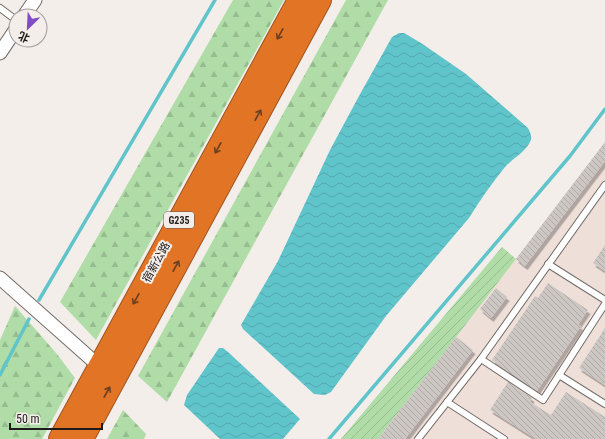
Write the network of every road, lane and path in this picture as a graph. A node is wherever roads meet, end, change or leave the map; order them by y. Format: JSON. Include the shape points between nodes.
{"nodes":[{"id":1,"x":299,"y":0,"type":"edge"},
{"id":2,"x":320,"y":0,"type":"edge"},
{"id":3,"x":8,"y":41,"type":"edge"},
{"id":4,"x":0,"y":53,"type":"edge"},
{"id":5,"x":605,"y":185,"type":"edge"},
{"id":6,"x":548,"y":264,"type":"junction"},
{"id":7,"x":0,"y":278,"type":"edge"},
{"id":8,"x":605,"y":300,"type":"edge"},
{"id":9,"x":605,"y":304,"type":"edge"},
{"id":10,"x":481,"y":359,"type":"junction"},
{"id":11,"x":100,"y":366,"type":"junction"},
{"id":12,"x":559,"y":375,"type":"junction"},
{"id":13,"x":447,"y":402,"type":"junction"},
{"id":14,"x":605,"y":404,"type":"edge"},
{"id":15,"x":60,"y":439,"type":"edge"},
{"id":16,"x":82,"y":439,"type":"edge"},
{"id":17,"x":418,"y":439,"type":"edge"},
{"id":18,"x":504,"y":439,"type":"edge"}],
"edges":[{"from":1,"to":11,"type":"highway","name":"宿新公路","number":"G235","one_way":true},
{"from":16,"to":2,"type":"highway","name":"宿新公路","number":"G235","one_way":true},
{"from":3,"to":4,"type":"street"},
{"from":5,"to":6,"type":"lane"},
{"from":6,"to":8,"type":"lane"},
{"from":6,"to":10,"type":"lane"},
{"from":7,"to":11,"type":"street"},
{"from":9,"to":12,"type":"lane"},
{"from":10,"to":12,"type":"lane","via":[[543,400]]},
{"from":10,"to":13,"type":"lane"},
{"from":11,"to":15,"type":"highway","name":"宿新公路","number":"G235"},
{"from":12,"to":14,"type":"lane"},
{"from":13,"to":17,"type":"lane"},
{"from":13,"to":18,"type":"lane"}]}
